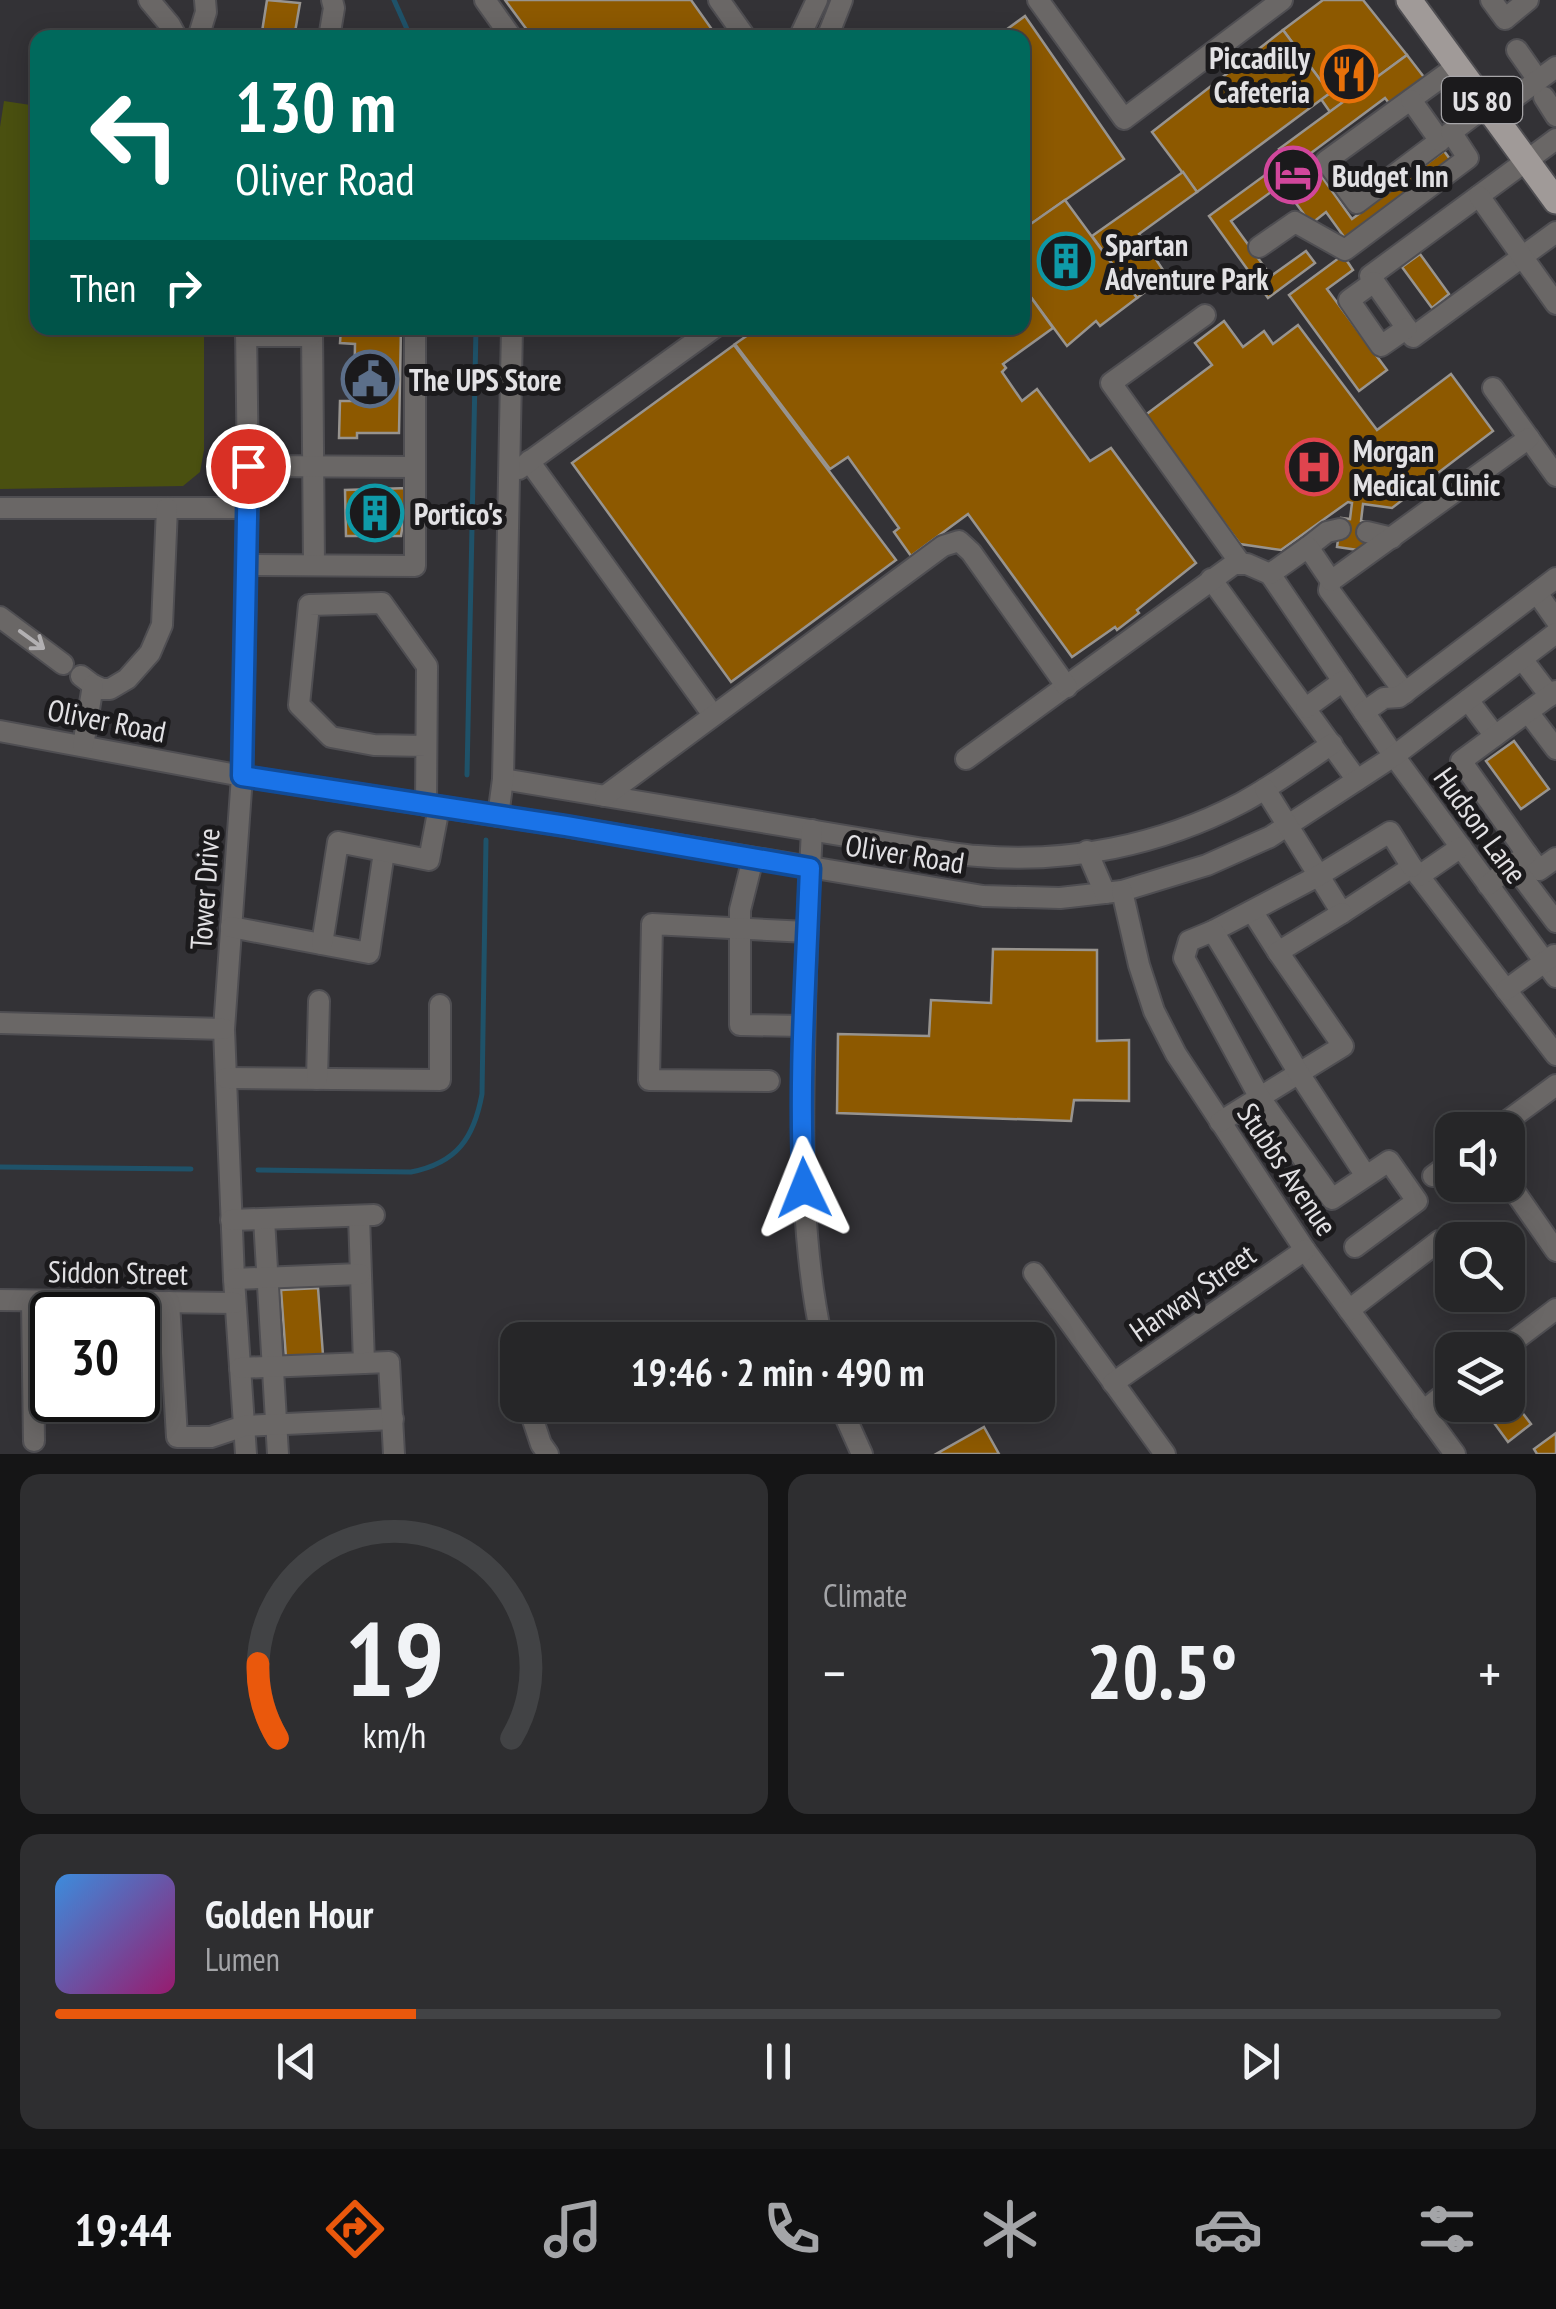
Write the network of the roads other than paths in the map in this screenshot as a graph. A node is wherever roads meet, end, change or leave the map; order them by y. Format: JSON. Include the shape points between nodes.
{"nodes":[{"id":1,"x":205,"y":0,"type":"edge"},
{"id":2,"x":332,"y":0,"type":"edge"},
{"id":3,"x":485,"y":0,"type":"edge"},
{"id":4,"x":719,"y":0,"type":"edge"},
{"id":5,"x":817,"y":0,"type":"edge"},
{"id":6,"x":842,"y":0,"type":"edge"},
{"id":7,"x":1038,"y":0,"type":"edge"},
{"id":8,"x":1282,"y":0,"type":"edge"},
{"id":9,"x":1408,"y":0,"type":"edge"},
{"id":10,"x":1491,"y":0,"type":"edge"},
{"id":11,"x":1528,"y":0,"type":"edge"},
{"id":12,"x":159,"y":3,"type":"edge"},
{"id":13,"x":172,"y":30,"type":"edge"},
{"id":14,"x":200,"y":30,"type":"edge"},
{"id":15,"x":331,"y":30,"type":"edge"},
{"id":16,"x":506,"y":30,"type":"edge"},
{"id":17,"x":740,"y":30,"type":"edge"},
{"id":18,"x":804,"y":30,"type":"edge"},
{"id":19,"x":835,"y":30,"type":"edge"},
{"id":20,"x":1517,"y":50,"type":"dead end"},
{"id":21,"x":1457,"y":66,"type":"junction"},
{"id":22,"x":1546,"y":81,"type":"edge"},
{"id":23,"x":1411,"y":100,"type":"junction"},
{"id":24,"x":1489,"y":110,"type":"junction"},
{"id":25,"x":1556,"y":116,"type":"edge"},
{"id":26,"x":1445,"y":137,"type":"junction"},
{"id":27,"x":1556,"y":139,"type":"edge"},
{"id":28,"x":1527,"y":161,"type":"junction"},
{"id":29,"x":1554,"y":194,"type":"edge"},
{"id":30,"x":1479,"y":196,"type":"junction"},
{"id":31,"x":1556,"y":232,"type":"edge"},
{"id":32,"x":1260,"y":247,"type":"dead end"},
{"id":33,"x":1522,"y":257,"type":"junction"},
{"id":34,"x":1374,"y":282,"type":"junction"},
{"id":35,"x":1555,"y":300,"type":"edge"},
{"id":36,"x":1205,"y":315,"type":"dead end"},
{"id":37,"x":1407,"y":328,"type":"junction"},
{"id":38,"x":246,"y":335,"type":"edge"},
{"id":39,"x":311,"y":335,"type":"edge"},
{"id":40,"x":415,"y":335,"type":"edge"},
{"id":41,"x":512,"y":335,"type":"edge"},
{"id":42,"x":704,"y":335,"type":"edge"},
{"id":43,"x":1493,"y":388,"type":"dead end"},
{"id":44,"x":1529,"y":438,"type":"junction"},
{"id":45,"x":529,"y":461,"type":"junction"},
{"id":46,"x":248,"y":466,"type":"junction"},
{"id":47,"x":313,"y":466,"type":"junction"},
{"id":48,"x":414,"y":466,"type":"junction"},
{"id":49,"x":509,"y":476,"type":"junction"},
{"id":50,"x":1556,"y":476,"type":"edge"},
{"id":51,"x":0,"y":508,"type":"edge"},
{"id":52,"x":168,"y":508,"type":"junction"},
{"id":53,"x":248,"y":508,"type":"junction"},
{"id":54,"x":1340,"y":529,"type":"dead end"},
{"id":55,"x":1367,"y":532,"type":"dead end"},
{"id":56,"x":1392,"y":538,"type":"junction"},
{"id":57,"x":1308,"y":548,"type":"junction"},
{"id":58,"x":1241,"y":564,"type":"junction"},
{"id":59,"x":246,"y":565,"type":"junction"},
{"id":60,"x":314,"y":566,"type":"junction"},
{"id":61,"x":1270,"y":574,"type":"junction"},
{"id":62,"x":1212,"y":578,"type":"junction"},
{"id":63,"x":1556,"y":578,"type":"edge"},
{"id":64,"x":1331,"y":581,"type":"junction"},
{"id":65,"x":1537,"y":593,"type":"junction"},
{"id":66,"x":0,"y":617,"type":"edge"},
{"id":67,"x":1556,"y":620,"type":"edge"},
{"id":68,"x":1556,"y":633,"type":"edge"},
{"id":69,"x":1522,"y":659,"type":"junction"},
{"id":70,"x":79,"y":675,"type":"junction"},
{"id":71,"x":1342,"y":681,"type":"junction"},
{"id":72,"x":1067,"y":687,"type":"junction"},
{"id":73,"x":1405,"y":693,"type":"junction"},
{"id":74,"x":1554,"y":693,"type":"edge"},
{"id":75,"x":1468,"y":700,"type":"junction"},
{"id":76,"x":1306,"y":708,"type":"junction"},
{"id":77,"x":1364,"y":712,"type":"junction"},
{"id":78,"x":1528,"y":712,"type":"junction"},
{"id":79,"x":713,"y":715,"type":"junction"},
{"id":80,"x":0,"y":731,"type":"edge"},
{"id":81,"x":1496,"y":736,"type":"junction"},
{"id":82,"x":1332,"y":744,"type":"junction"},
{"id":83,"x":84,"y":746,"type":"junction"},
{"id":84,"x":426,"y":746,"type":"junction"},
{"id":85,"x":1556,"y":749,"type":"edge"},
{"id":86,"x":1394,"y":756,"type":"junction"},
{"id":87,"x":966,"y":760,"type":"dead end"},
{"id":88,"x":242,"y":776,"type":"junction"},
{"id":89,"x":502,"y":779,"type":"junction"},
{"id":90,"x":1357,"y":780,"type":"junction"},
{"id":91,"x":1265,"y":789,"type":"junction"},
{"id":92,"x":605,"y":796,"type":"junction"},
{"id":93,"x":433,"y":806,"type":"junction"},
{"id":94,"x":498,"y":816,"type":"junction"},
{"id":95,"x":1287,"y":826,"type":"junction"},
{"id":96,"x":812,"y":830,"type":"junction"},
{"id":97,"x":1460,"y":847,"type":"junction"},
{"id":98,"x":1087,"y":851,"type":"junction"},
{"id":99,"x":384,"y":852,"type":"junction"},
{"id":100,"x":752,"y":858,"type":"junction"},
{"id":101,"x":1556,"y":858,"type":"edge"},
{"id":102,"x":1520,"y":860,"type":"junction"},
{"id":103,"x":810,"y":868,"type":"junction"},
{"id":104,"x":1415,"y":871,"type":"junction"},
{"id":105,"x":1318,"y":876,"type":"junction"},
{"id":106,"x":1488,"y":885,"type":"junction"},
{"id":107,"x":1114,"y":892,"type":"junction"},
{"id":108,"x":1252,"y":911,"type":"junction"},
{"id":109,"x":1342,"y":914,"type":"junction"},
{"id":110,"x":1556,"y":922,"type":"edge"},
{"id":111,"x":232,"y":927,"type":"junction"},
{"id":112,"x":740,"y":929,"type":"junction"},
{"id":113,"x":1213,"y":931,"type":"junction"},
{"id":114,"x":807,"y":932,"type":"junction"},
{"id":115,"x":322,"y":944,"type":"junction"},
{"id":116,"x":1278,"y":952,"type":"junction"},
{"id":117,"x":1552,"y":964,"type":"edge"},
{"id":118,"x":1506,"y":990,"type":"junction"},
{"id":119,"x":319,"y":1001,"type":"dead end"},
{"id":120,"x":440,"y":1004,"type":"dead end"},
{"id":121,"x":0,"y":1023,"type":"edge"},
{"id":122,"x":804,"y":1026,"type":"junction"},
{"id":123,"x":224,"y":1029,"type":"junction"},
{"id":124,"x":1556,"y":1055,"type":"edge"},
{"id":125,"x":1300,"y":1075,"type":"junction"},
{"id":126,"x":226,"y":1078,"type":"junction"},
{"id":127,"x":317,"y":1079,"type":"junction"},
{"id":128,"x":769,"y":1081,"type":"dead end"},
{"id":129,"x":1556,"y":1085,"type":"edge"},
{"id":130,"x":1260,"y":1098,"type":"junction"},
{"id":131,"x":1519,"y":1112,"type":"edge"},
{"id":132,"x":1220,"y":1122,"type":"junction"},
{"id":133,"x":1366,"y":1176,"type":"junction"},
{"id":134,"x":1522,"y":1202,"type":"edge"},
{"id":135,"x":264,"y":1219,"type":"junction"},
{"id":136,"x":231,"y":1220,"type":"junction"},
{"id":137,"x":1435,"y":1244,"type":"edge"},
{"id":138,"x":1355,"y":1247,"type":"dead end"},
{"id":139,"x":1304,"y":1250,"type":"junction"},
{"id":140,"x":1556,"y":1251,"type":"edge"},
{"id":141,"x":1034,"y":1273,"type":"dead end"},
{"id":142,"x":360,"y":1274,"type":"junction"},
{"id":143,"x":268,"y":1278,"type":"junction"},
{"id":144,"x":234,"y":1279,"type":"junction"},
{"id":145,"x":0,"y":1300,"type":"edge"},
{"id":146,"x":30,"y":1300,"type":"edge"},
{"id":147,"x":160,"y":1302,"type":"edge"},
{"id":148,"x":169,"y":1302,"type":"junction"},
{"id":149,"x":235,"y":1304,"type":"junction"},
{"id":150,"x":1556,"y":1309,"type":"edge"},
{"id":151,"x":1349,"y":1310,"type":"junction"},
{"id":152,"x":819,"y":1322,"type":"edge"},
{"id":153,"x":1525,"y":1333,"type":"edge"},
{"id":154,"x":364,"y":1364,"type":"junction"},
{"id":155,"x":273,"y":1367,"type":"junction"},
{"id":156,"x":240,"y":1368,"type":"junction"},
{"id":157,"x":1114,"y":1383,"type":"junction"},
{"id":158,"x":1435,"y":1401,"type":"edge"},
{"id":159,"x":1423,"y":1411,"type":"junction"},
{"id":160,"x":392,"y":1419,"type":"junction"},
{"id":161,"x":34,"y":1422,"type":"edge"},
{"id":162,"x":534,"y":1422,"type":"edge"},
{"id":163,"x":848,"y":1422,"type":"edge"},
{"id":164,"x":277,"y":1425,"type":"junction"},
{"id":165,"x":244,"y":1426,"type":"junction"},
{"id":166,"x":34,"y":1441,"type":"dead end"},
{"id":167,"x":246,"y":1454,"type":"edge"},
{"id":168,"x":278,"y":1454,"type":"edge"},
{"id":169,"x":394,"y":1454,"type":"edge"},
{"id":170,"x":548,"y":1454,"type":"edge"},
{"id":171,"x":862,"y":1454,"type":"edge"},
{"id":172,"x":1165,"y":1454,"type":"edge"},
{"id":173,"x":1455,"y":1454,"type":"edge"}],
"edges":[{"from":1,"to":14,"type":"street"},
{"from":2,"to":15,"type":"street"},
{"from":3,"to":16,"type":"street"},
{"from":4,"to":17,"type":"street"},
{"from":5,"to":18,"type":"street"},
{"from":6,"to":19,"type":"street"},
{"from":7,"to":8,"type":"street","via":[[1124,118]]},
{"from":9,"to":21,"type":"main road","number":"US 80"},
{"from":10,"to":11,"type":"street","via":[[1505,19]]},
{"from":12,"to":13,"type":"street"},
{"from":20,"to":22,"type":"street"},
{"from":21,"to":23,"type":"street"},
{"from":21,"to":24,"type":"main road","number":"US 80"},
{"from":22,"to":24,"type":"street"},
{"from":22,"to":25,"type":"street"},
{"from":23,"to":26,"type":"street"},
{"from":23,"to":26,"type":"street","via":[[1326,161],[1356,203]]},
{"from":24,"to":26,"type":"street"},
{"from":24,"to":28,"type":"main road","number":"US 80"},
{"from":26,"to":32,"type":"street","via":[[1468,158],[1345,250],[1295,222]]},
{"from":27,"to":28,"type":"street"},
{"from":28,"to":29,"type":"main road","number":"US 80"},
{"from":28,"to":30,"type":"street"},
{"from":30,"to":33,"type":"street"},
{"from":30,"to":34,"type":"street","via":[[1370,276]]},
{"from":31,"to":33,"type":"street"},
{"from":33,"to":35,"type":"street"},
{"from":33,"to":37,"type":"street","via":[[1413,336]]},
{"from":34,"to":37,"type":"street"},
{"from":34,"to":37,"type":"street","via":[[1348,300],[1381,346]]},
{"from":36,"to":58,"type":"street","via":[[1111,382]]},
{"from":38,"to":46,"type":"street","name":"Tower Drive"},
{"from":39,"to":47,"type":"street"},
{"from":40,"to":48,"type":"street"},
{"from":41,"to":49,"type":"street"},
{"from":42,"to":45,"type":"street"},
{"from":43,"to":44,"type":"street"},
{"from":44,"to":50,"type":"street"},
{"from":44,"to":56,"type":"street"},
{"from":45,"to":49,"type":"street"},
{"from":45,"to":79,"type":"street"},
{"from":46,"to":47,"type":"street"},
{"from":46,"to":53,"type":"street","name":"Tower Drive"},
{"from":47,"to":48,"type":"street"},
{"from":47,"to":60,"type":"street"},
{"from":48,"to":60,"type":"street","via":[[414,566]]},
{"from":49,"to":89,"type":"street"},
{"from":51,"to":52,"type":"street"},
{"from":52,"to":53,"type":"street"},
{"from":52,"to":70,"type":"street","via":[[162,626],[150,653],[110,688]]},
{"from":53,"to":59,"type":"street","name":"Tower Drive"},
{"from":54,"to":57,"type":"street"},
{"from":55,"to":56,"type":"street"},
{"from":56,"to":64,"type":"street"},
{"from":57,"to":61,"type":"street"},
{"from":57,"to":64,"type":"street"},
{"from":58,"to":61,"type":"street"},
{"from":58,"to":62,"type":"street"},
{"from":59,"to":60,"type":"street"},
{"from":59,"to":88,"type":"street","name":"Tower Drive"},
{"from":61,"to":71,"type":"street","name":"Hudson Lane"},
{"from":62,"to":72,"type":"street"},
{"from":62,"to":76,"type":"street"},
{"from":63,"to":65,"type":"street"},
{"from":64,"to":73,"type":"street","via":[[1329,590]]},
{"from":65,"to":67,"type":"street"},
{"from":65,"to":73,"type":"street"},
{"from":66,"to":70,"type":"street","one_way":true},
{"from":68,"to":69,"type":"street","name":"Oliver Road"},
{"from":69,"to":74,"type":"street"},
{"from":69,"to":75,"type":"street","name":"Oliver Road"},
{"from":70,"to":83,"type":"street"},
{"from":71,"to":76,"type":"street"},
{"from":71,"to":77,"type":"street","name":"Hudson Lane"},
{"from":72,"to":79,"type":"street","via":[[958,541]]},
{"from":72,"to":87,"type":"street"},
{"from":73,"to":77,"type":"street"},
{"from":74,"to":78,"type":"street"},
{"from":75,"to":81,"type":"street"},
{"from":75,"to":86,"type":"street","name":"Oliver Road"},
{"from":76,"to":82,"type":"street"},
{"from":77,"to":86,"type":"street","name":"Hudson Lane"},
{"from":78,"to":81,"type":"street"},
{"from":78,"to":85,"type":"street"},
{"from":79,"to":92,"type":"street"},
{"from":80,"to":83,"type":"street","name":"Oliver Road"},
{"from":81,"to":102,"type":"street","via":[[1461,761]]},
{"from":82,"to":90,"type":"street"},
{"from":82,"to":91,"type":"street"},
{"from":83,"to":88,"type":"street","name":"Oliver Road"},
{"from":84,"to":84,"type":"street","via":[[427,666],[382,603],[309,605],[298,706],[331,737]]},
{"from":84,"to":93,"type":"street"},
{"from":86,"to":90,"type":"street","name":"Oliver Road"},
{"from":86,"to":97,"type":"street","name":"Hudson Lane"},
{"from":88,"to":93,"type":"street","name":"Oliver Road"},
{"from":88,"to":111,"type":"street","name":"Tower Drive"},
{"from":89,"to":92,"type":"street"},
{"from":89,"to":94,"type":"street"},
{"from":90,"to":95,"type":"street","name":"Oliver Road"},
{"from":91,"to":95,"type":"street"},
{"from":91,"to":98,"type":"street","via":[[1177,832]]},
{"from":92,"to":96,"type":"street"},
{"from":93,"to":94,"type":"street","name":"Oliver Road"},
{"from":93,"to":99,"type":"street","via":[[429,860]]},
{"from":94,"to":100,"type":"street","name":"Oliver Road"},
{"from":95,"to":105,"type":"street"},
{"from":95,"to":107,"type":"street","name":"Oliver Road","via":[[1207,865]]},
{"from":96,"to":98,"type":"street","via":[[979,856]]},
{"from":96,"to":103,"type":"street"},
{"from":97,"to":104,"type":"street"},
{"from":97,"to":106,"type":"street","name":"Hudson Lane"},
{"from":98,"to":107,"type":"street","name":"Stubbs Avenue"},
{"from":99,"to":115,"type":"street","via":[[368,953]]},
{"from":99,"to":115,"type":"street","via":[[338,842]]},
{"from":100,"to":103,"type":"street","name":"Oliver Road"},
{"from":100,"to":112,"type":"street"},
{"from":101,"to":102,"type":"street","via":[[1540,870]]},
{"from":102,"to":106,"type":"street"},
{"from":102,"to":110,"type":"street"},
{"from":103,"to":107,"type":"street","name":"Oliver Road","via":[[983,896]]},
{"from":103,"to":114,"type":"street"},
{"from":104,"to":105,"type":"street","via":[[1390,832]]},
{"from":104,"to":109,"type":"street"},
{"from":104,"to":118,"type":"street"},
{"from":105,"to":108,"type":"street"},
{"from":105,"to":109,"type":"street"},
{"from":106,"to":117,"type":"street","name":"Hudson Lane"},
{"from":107,"to":132,"type":"street","name":"Stubbs Avenue","via":[[1154,1012]]},
{"from":108,"to":113,"type":"street"},
{"from":108,"to":116,"type":"street"},
{"from":109,"to":116,"type":"street"},
{"from":111,"to":115,"type":"street"},
{"from":111,"to":123,"type":"street","name":"Tower Drive"},
{"from":112,"to":114,"type":"street"},
{"from":112,"to":122,"type":"street","via":[[740,1025]]},
{"from":112,"to":128,"type":"street","via":[[652,924],[649,1080]]},
{"from":113,"to":125,"type":"street"},
{"from":113,"to":130,"type":"street","via":[[1189,941],[1184,958]]},
{"from":114,"to":122,"type":"street"},
{"from":116,"to":125,"type":"street","via":[[1344,1046]]},
{"from":117,"to":118,"type":"street"},
{"from":118,"to":124,"type":"street"},
{"from":119,"to":127,"type":"street"},
{"from":120,"to":127,"type":"street","via":[[440,1080]]},
{"from":121,"to":123,"type":"street"},
{"from":122,"to":152,"type":"street","via":[[802,1151]]},
{"from":123,"to":126,"type":"street","name":"Tower Drive"},
{"from":125,"to":130,"type":"street"},
{"from":125,"to":133,"type":"street"},
{"from":126,"to":127,"type":"street"},
{"from":126,"to":136,"type":"street","name":"Tower Drive"},
{"from":129,"to":131,"type":"street"},
{"from":130,"to":132,"type":"street"},
{"from":130,"to":133,"type":"street","via":[[1332,1200]]},
{"from":132,"to":139,"type":"street","name":"Stubbs Avenue"},
{"from":133,"to":138,"type":"street","via":[[1388,1161],[1417,1201]]},
{"from":134,"to":140,"type":"street"},
{"from":135,"to":136,"type":"street"},
{"from":135,"to":142,"type":"street","via":[[366,1216]]},
{"from":135,"to":143,"type":"street"},
{"from":136,"to":144,"type":"street","name":"Tower Drive"},
{"from":137,"to":151,"type":"street"},
{"from":139,"to":151,"type":"street","name":"Stubbs Avenue"},
{"from":139,"to":157,"type":"street","name":"Harway Street"},
{"from":141,"to":157,"type":"street"},
{"from":142,"to":143,"type":"street"},
{"from":142,"to":154,"type":"street"},
{"from":143,"to":144,"type":"street"},
{"from":143,"to":155,"type":"street"},
{"from":144,"to":149,"type":"street","name":"Tower Drive"},
{"from":145,"to":146,"type":"street","name":"Siddon Street"},
{"from":147,"to":148,"type":"street","name":"Siddon Street"},
{"from":148,"to":149,"type":"street","name":"Siddon Street"},
{"from":148,"to":165,"type":"street","via":[[177,1437],[211,1437]]},
{"from":149,"to":156,"type":"street","name":"Tower Drive"},
{"from":150,"to":153,"type":"street"},
{"from":151,"to":159,"type":"street","name":"Stubbs Avenue"},
{"from":154,"to":155,"type":"street"},
{"from":154,"to":160,"type":"street","via":[[389,1362]]},
{"from":155,"to":156,"type":"street"},
{"from":155,"to":164,"type":"street"},
{"from":156,"to":165,"type":"street","name":"Tower Drive"},
{"from":157,"to":172,"type":"street"},
{"from":158,"to":159,"type":"street"},
{"from":159,"to":173,"type":"street","name":"Stubbs Avenue"},
{"from":160,"to":164,"type":"street"},
{"from":160,"to":169,"type":"street"},
{"from":161,"to":166,"type":"street"},
{"from":162,"to":170,"type":"street"},
{"from":163,"to":171,"type":"street"},
{"from":164,"to":165,"type":"street"},
{"from":164,"to":168,"type":"street"},
{"from":165,"to":167,"type":"street","name":"Tower Drive"}]}
